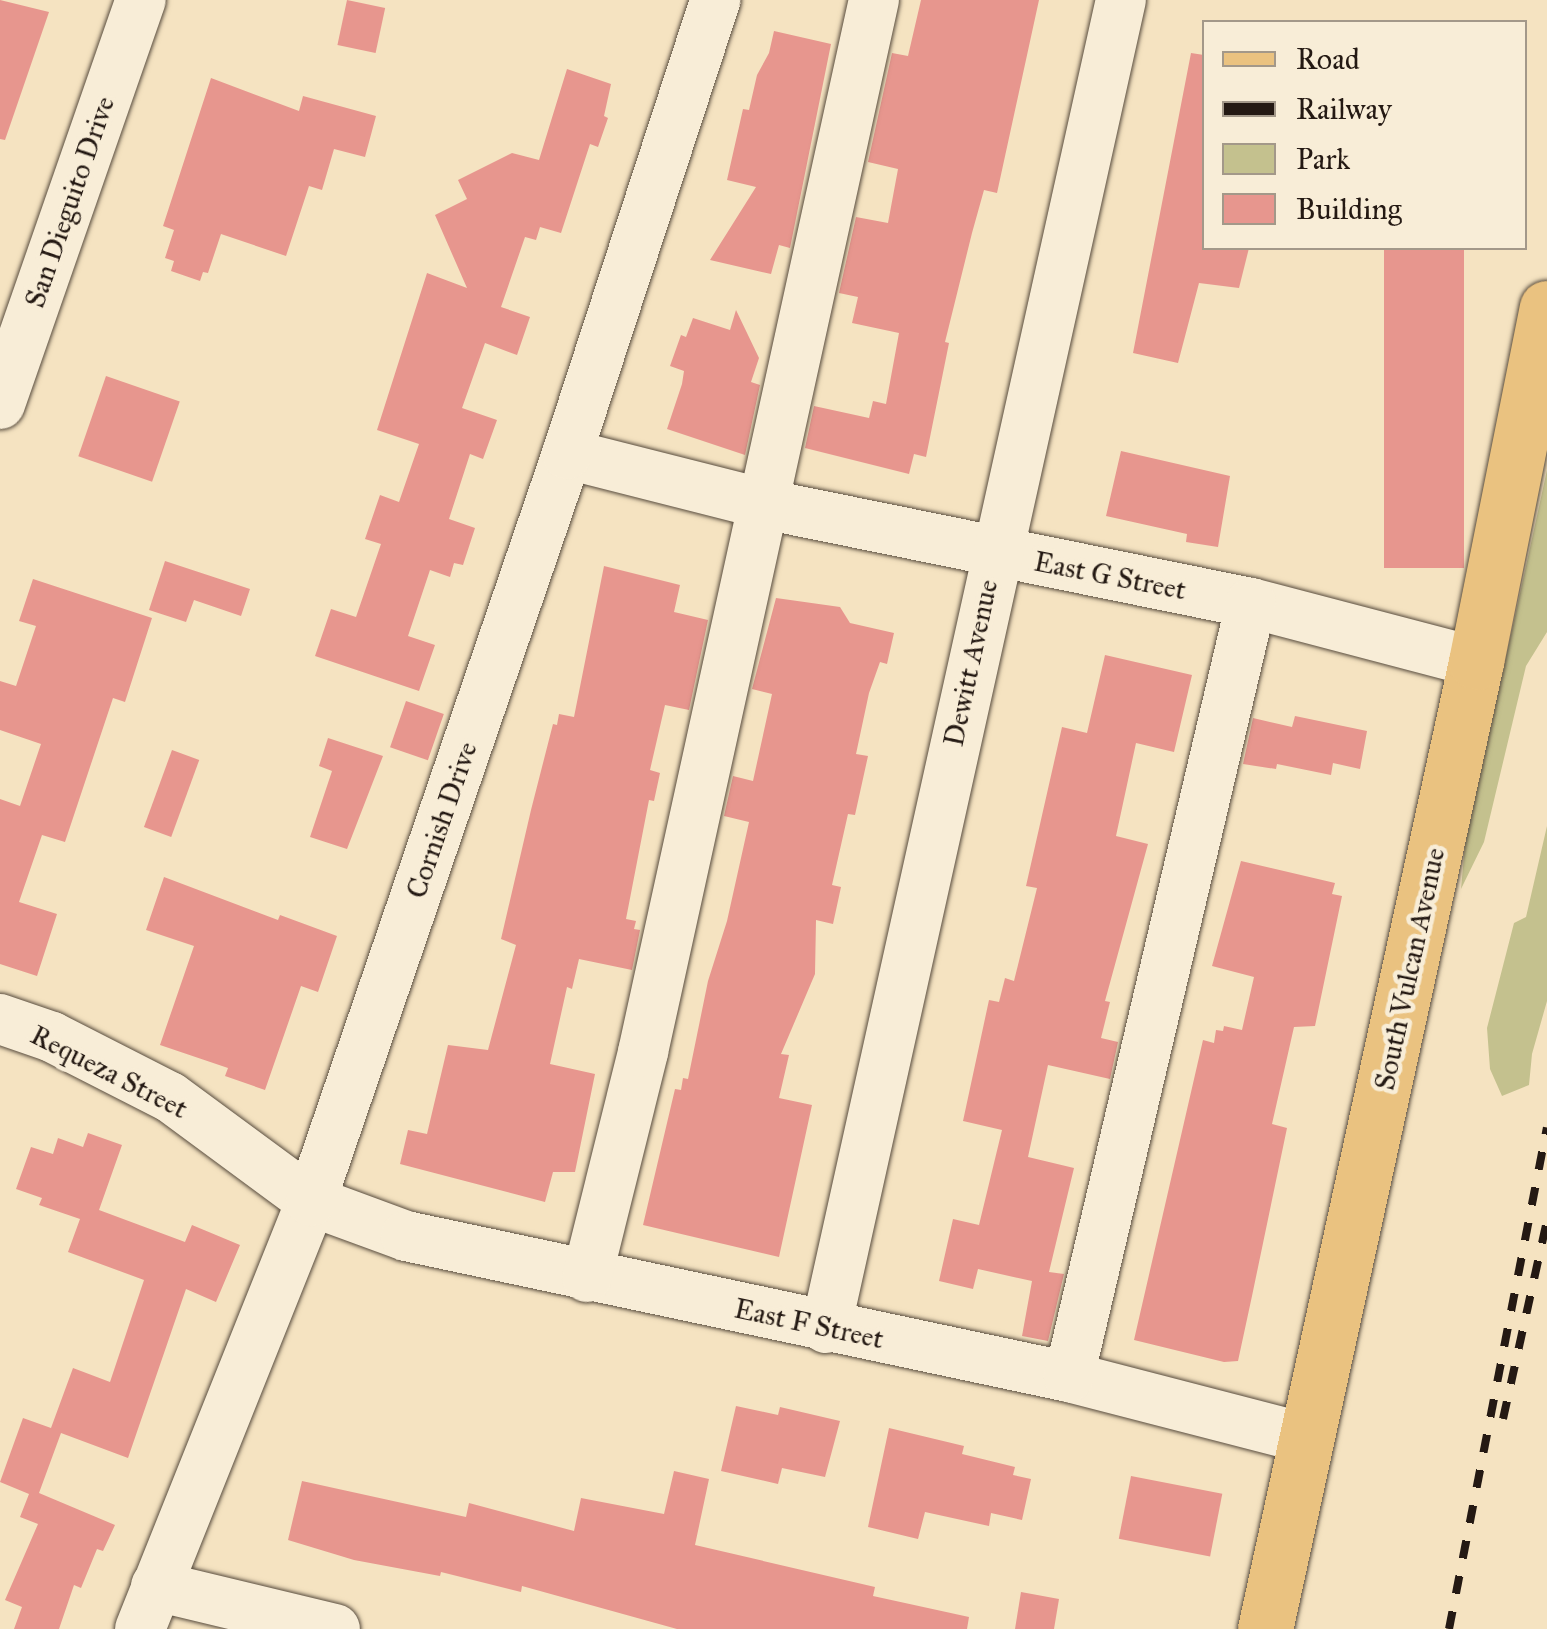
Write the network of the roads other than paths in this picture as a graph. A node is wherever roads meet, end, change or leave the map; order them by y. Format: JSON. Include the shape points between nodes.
{"nodes":[{"id":1,"x":140,"y":0,"type":"edge"},
{"id":2,"x":715,"y":0,"type":"edge"},
{"id":3,"x":874,"y":0,"type":"edge"},
{"id":4,"x":1121,"y":0,"type":"edge"},
{"id":5,"x":1547,"y":308,"type":"edge"},
{"id":6,"x":0,"y":404,"type":"edge"},
{"id":7,"x":567,"y":454,"type":"junction"},
{"id":8,"x":764,"y":504,"type":"junction"},
{"id":9,"x":995,"y":554,"type":"junction"},
{"id":10,"x":1251,"y":603,"type":"junction"},
{"id":11,"x":1476,"y":662,"type":"junction"},
{"id":12,"x":0,"y":1019,"type":"edge"},
{"id":13,"x":311,"y":1201,"type":"junction"},
{"id":14,"x":587,"y":1276,"type":"junction"},
{"id":15,"x":826,"y":1328,"type":"junction"},
{"id":16,"x":1069,"y":1377,"type":"junction"},
{"id":17,"x":1309,"y":1439,"type":"junction"},
{"id":18,"x":148,"y":1608,"type":"edge"},
{"id":19,"x":335,"y":1629,"type":"edge"},
{"id":20,"x":1264,"y":1629,"type":"edge"}],
"edges":[{"from":1,"to":6,"type":"street","name":"San Dieguito Drive"},
{"from":2,"to":7,"type":"street","name":"Cornish Drive"},
{"from":3,"to":8,"type":"street"},
{"from":4,"to":9,"type":"street","name":"Dewitt Avenue"},
{"from":5,"to":11,"type":"main road","name":"South Vulcan Avenue"},
{"from":7,"to":8,"type":"street","name":"East G Street"},
{"from":7,"to":13,"type":"street","name":"Cornish Drive"},
{"from":8,"to":9,"type":"street","name":"East G Street"},
{"from":8,"to":14,"type":"street"},
{"from":9,"to":10,"type":"street","name":"East G Street"},
{"from":9,"to":15,"type":"street","name":"Dewitt Avenue"},
{"from":10,"to":11,"type":"street","name":"East G Street"},
{"from":10,"to":16,"type":"street"},
{"from":11,"to":17,"type":"main road","name":"South Vulcan Avenue"},
{"from":12,"to":13,"type":"street","name":"Requeza Street","via":[[52,1037],[170,1097]]},
{"from":13,"to":14,"type":"street","name":"East F Street","via":[[406,1236]]},
{"from":13,"to":18,"type":"street","name":"Cornish Drive"},
{"from":14,"to":15,"type":"street","name":"East F Street"},
{"from":15,"to":16,"type":"street","name":"East F Street"},
{"from":16,"to":17,"type":"street","name":"East F Street"},
{"from":17,"to":20,"type":"main road","name":"South Vulcan Avenue"},
{"from":18,"to":19,"type":"street"}]}
